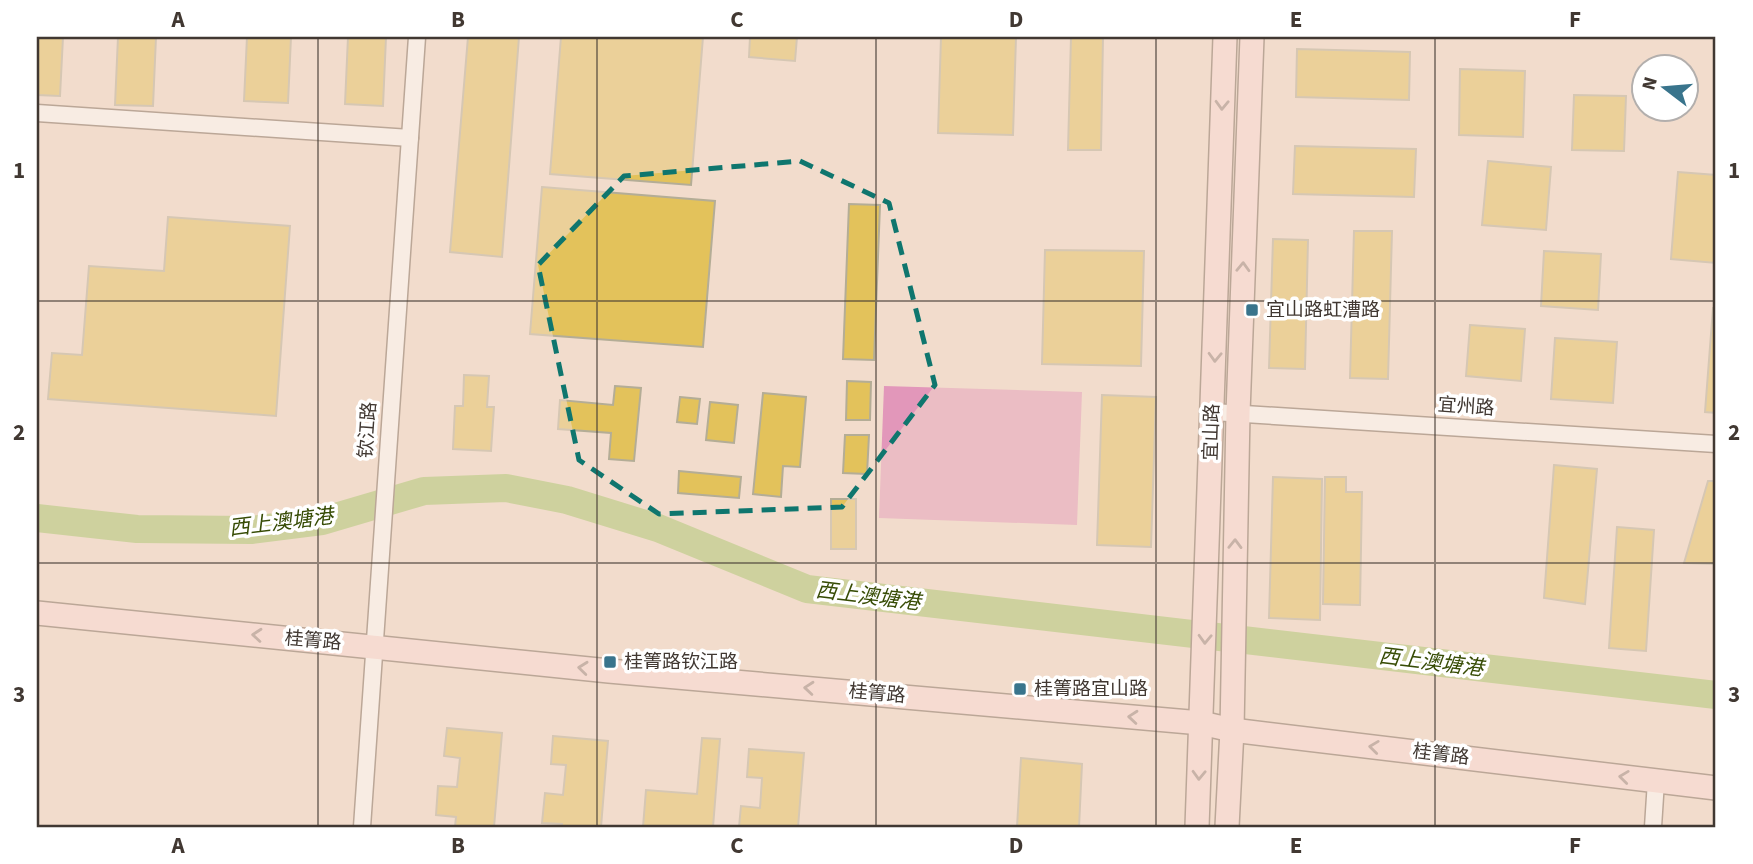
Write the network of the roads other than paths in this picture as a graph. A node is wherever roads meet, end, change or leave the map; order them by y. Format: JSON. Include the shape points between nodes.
{"nodes":[{"id":1,"x":417,"y":37,"type":"edge"},
{"id":2,"x":1225,"y":37,"type":"edge"},
{"id":3,"x":1252,"y":37,"type":"edge"},
{"id":4,"x":37,"y":113,"type":"edge"},
{"id":5,"x":410,"y":138,"type":"junction"},
{"id":6,"x":1213,"y":412,"type":"junction"},
{"id":7,"x":1238,"y":413,"type":"junction"},
{"id":8,"x":1716,"y":444,"type":"edge"},
{"id":9,"x":37,"y":613,"type":"edge"},
{"id":10,"x":374,"y":646,"type":"junction"},
{"id":11,"x":1201,"y":723,"type":"junction"},
{"id":12,"x":1232,"y":730,"type":"junction"},
{"id":13,"x":1656,"y":781,"type":"junction"},
{"id":14,"x":1716,"y":788,"type":"edge"},
{"id":15,"x":362,"y":827,"type":"edge"},
{"id":16,"x":1197,"y":827,"type":"edge"},
{"id":17,"x":1227,"y":827,"type":"edge"},
{"id":18,"x":1653,"y":827,"type":"edge"}],
"edges":[{"from":1,"to":5,"type":"street","name":"钦江路"},
{"from":2,"to":6,"type":"street","name":"宜山路","one_way":true},
{"from":7,"to":3,"type":"street","name":"宜山路","one_way":true},
{"from":4,"to":5,"type":"street"},
{"from":5,"to":10,"type":"street","name":"钦江路"},
{"from":6,"to":7,"type":"street","name":"宜州路"},
{"from":6,"to":11,"type":"street","name":"宜山路","one_way":true},
{"from":7,"to":8,"type":"street","name":"宜州路"},
{"from":12,"to":7,"type":"street","name":"宜山路","one_way":true},
{"from":10,"to":9,"type":"street","name":"桂箐路","one_way":true},
{"from":11,"to":10,"type":"street","name":"桂箐路","one_way":true},
{"from":10,"to":15,"type":"street","name":"钦江路"},
{"from":11,"to":12,"type":"street","name":"桂箐路"},
{"from":11,"to":16,"type":"street","name":"宜山路","one_way":true},
{"from":13,"to":12,"type":"street","name":"桂箐路","one_way":true},
{"from":12,"to":17,"type":"street","name":"宜山路"},
{"from":13,"to":14,"type":"street","name":"桂箐路"},
{"from":13,"to":18,"type":"street"}]}
